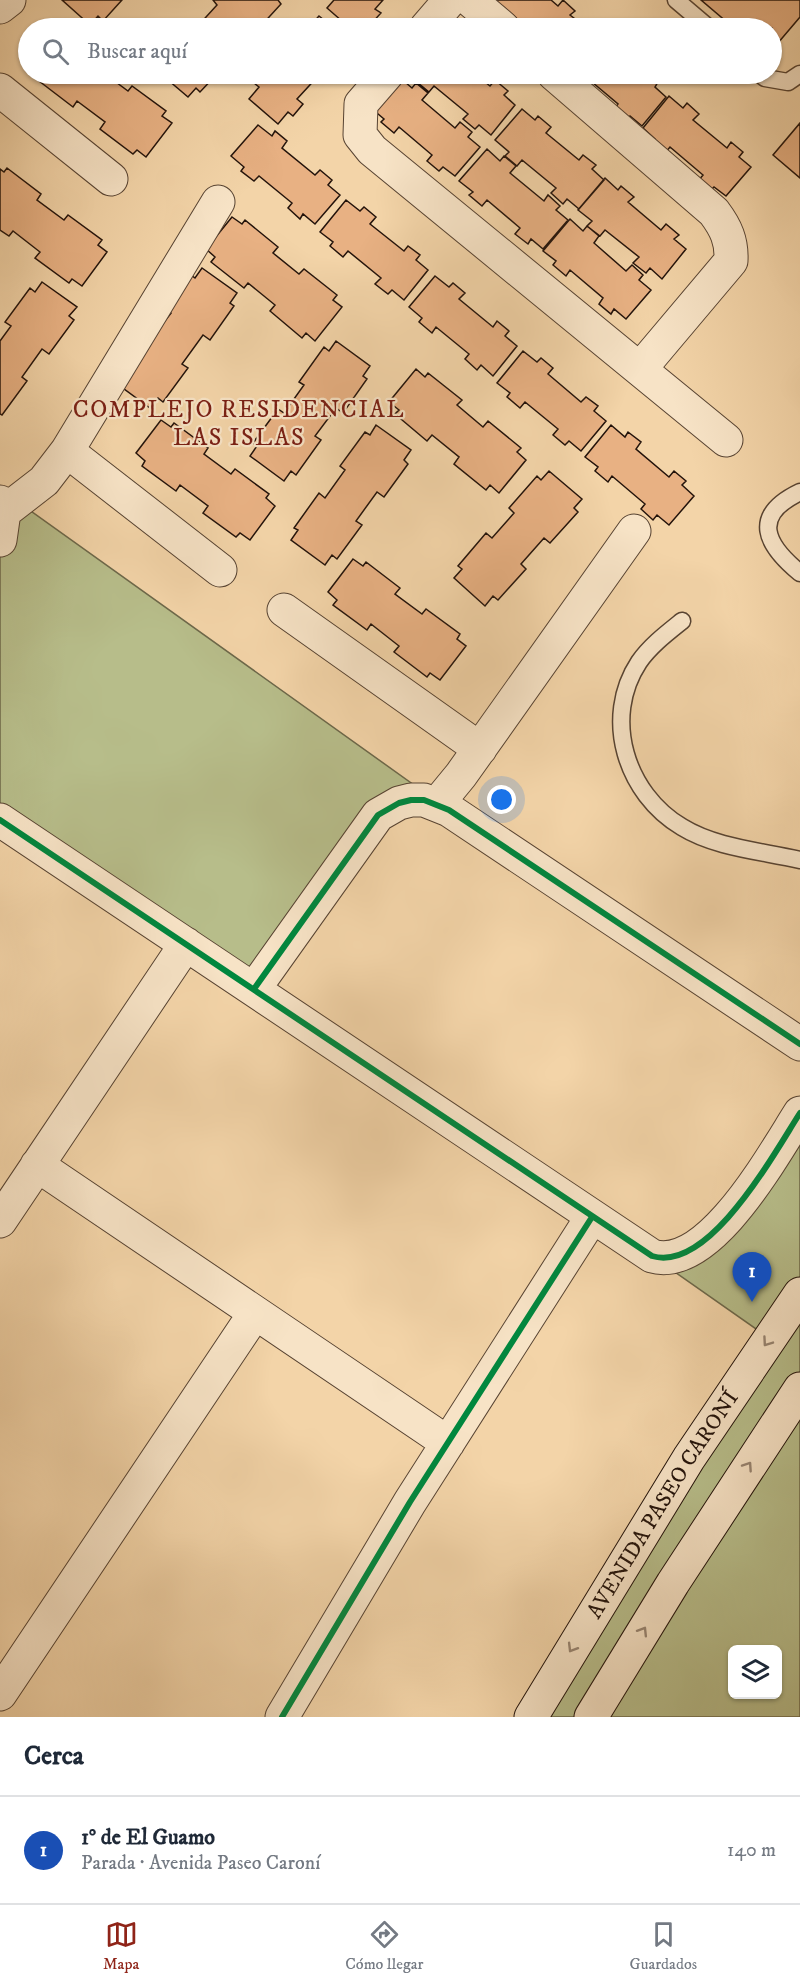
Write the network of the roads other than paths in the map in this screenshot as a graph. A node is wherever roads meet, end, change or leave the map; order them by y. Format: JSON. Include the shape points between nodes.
{"nodes":[{"id":1,"x":9,"y":0,"type":"edge"},
{"id":2,"x":450,"y":0,"type":"edge"},
{"id":3,"x":470,"y":0,"type":"edge"},
{"id":4,"x":676,"y":0,"type":"edge"},
{"id":5,"x":0,"y":7,"type":"edge"},
{"id":6,"x":435,"y":18,"type":"edge"},
{"id":7,"x":491,"y":18,"type":"edge"},
{"id":8,"x":697,"y":18,"type":"edge"},
{"id":9,"x":800,"y":74,"type":"edge"},
{"id":10,"x":782,"y":81,"type":"edge"},
{"id":11,"x":378,"y":84,"type":"edge"},
{"id":12,"x":566,"y":84,"type":"edge"},
{"id":13,"x":0,"y":90,"type":"edge"},
{"id":14,"x":111,"y":179,"type":"dead end"},
{"id":15,"x":218,"y":202,"type":"dead end"},
{"id":16,"x":640,"y":369,"type":"junction"},
{"id":17,"x":726,"y":440,"type":"dead end"},
{"id":18,"x":67,"y":451,"type":"junction"},
{"id":19,"x":800,"y":492,"type":"edge"},
{"id":20,"x":1,"y":518,"type":"edge"},
{"id":21,"x":634,"y":531,"type":"dead end"},
{"id":22,"x":220,"y":570,"type":"dead end"},
{"id":23,"x":800,"y":573,"type":"edge"},
{"id":24,"x":284,"y":610,"type":"dead end"},
{"id":25,"x":682,"y":621,"type":"dead end"},
{"id":26,"x":480,"y":749,"type":"junction"},
{"id":27,"x":438,"y":803,"type":"junction"},
{"id":28,"x":0,"y":820,"type":"edge"},
{"id":29,"x":800,"y":860,"type":"edge"},
{"id":30,"x":186,"y":944,"type":"junction"},
{"id":31,"x":254,"y":989,"type":"junction"},
{"id":32,"x":800,"y":1044,"type":"edge"},
{"id":33,"x":800,"y":1113,"type":"edge"},
{"id":34,"x":38,"y":1165,"type":"junction"},
{"id":35,"x":592,"y":1217,"type":"junction"},
{"id":36,"x":0,"y":1221,"type":"edge"},
{"id":37,"x":800,"y":1294,"type":"edge"},
{"id":38,"x":255,"y":1313,"type":"junction"},
{"id":39,"x":800,"y":1389,"type":"edge"},
{"id":40,"x":448,"y":1443,"type":"junction"},
{"id":41,"x":0,"y":1694,"type":"edge"},
{"id":42,"x":282,"y":1717,"type":"edge"},
{"id":43,"x":531,"y":1717,"type":"edge"},
{"id":44,"x":591,"y":1717,"type":"edge"}],
"edges":[{"from":1,"to":5,"type":"street"},
{"from":2,"to":6,"type":"street"},
{"from":3,"to":7,"type":"street"},
{"from":4,"to":8,"type":"lane"},
{"from":9,"to":10,"type":"lane","via":[[788,82]]},
{"from":11,"to":16,"type":"street","via":[[361,104],[360,135],[372,150]]},
{"from":12,"to":16,"type":"street","via":[[714,212],[726,227],[732,245],[731,261]]},
{"from":13,"to":14,"type":"street"},
{"from":15,"to":18,"type":"street"},
{"from":16,"to":17,"type":"street"},
{"from":18,"to":20,"type":"street","via":[[44,481]]},
{"from":18,"to":22,"type":"street"},
{"from":19,"to":23,"type":"lane","via":[[778,509],[767,531],[780,557]]},
{"from":21,"to":26,"type":"street"},
{"from":24,"to":26,"type":"street"},
{"from":25,"to":29,"type":"lane","via":[[639,662],[624,693],[621,727],[626,762],[641,790],[658,810],[683,828],[717,842]]},
{"from":26,"to":27,"type":"street"},
{"from":27,"to":31,"type":"street","via":[[411,800],[378,815]]},
{"from":27,"to":32,"type":"street"},
{"from":28,"to":30,"type":"street"},
{"from":30,"to":31,"type":"street"},
{"from":30,"to":34,"type":"street"},
{"from":31,"to":35,"type":"street"},
{"from":33,"to":35,"type":"street","via":[[728,1218],[707,1238],[677,1257],[652,1256]]},
{"from":34,"to":36,"type":"street"},
{"from":34,"to":38,"type":"street"},
{"from":35,"to":40,"type":"street"},
{"from":37,"to":43,"type":"street","name":"AVENIDA PASEO CARONÍ","one_way":true,"via":[[689,1458]]},
{"from":38,"to":40,"type":"street"},
{"from":38,"to":41,"type":"street"},
{"from":44,"to":39,"type":"street","one_way":true},
{"from":40,"to":42,"type":"street"}]}
